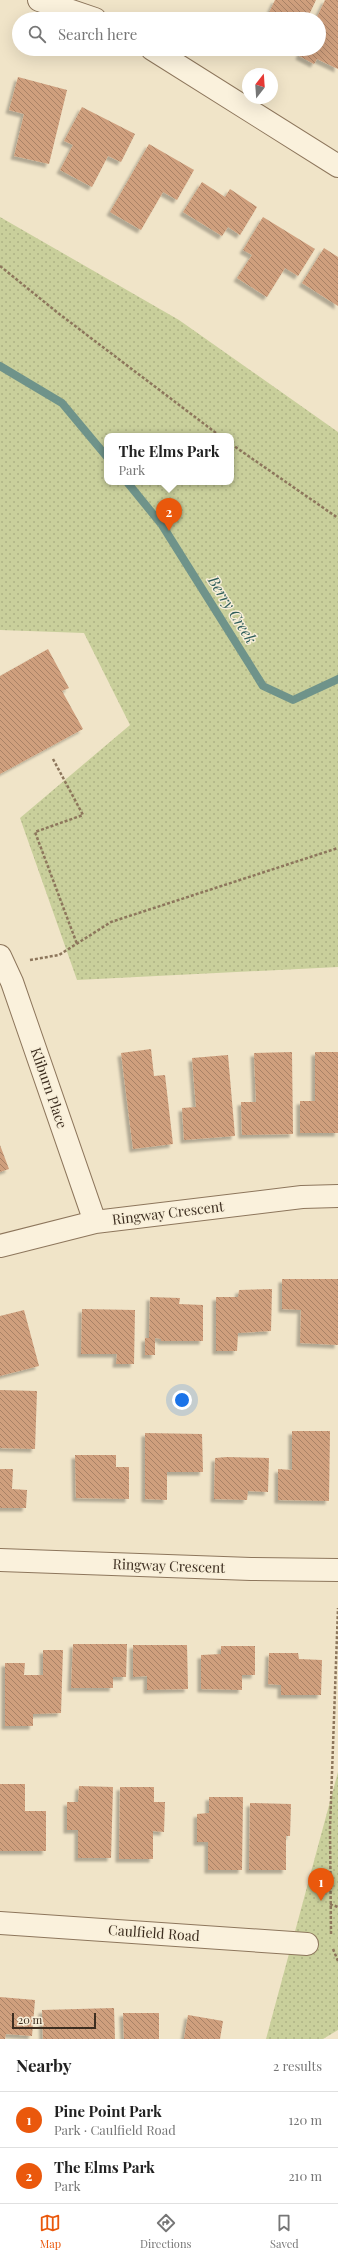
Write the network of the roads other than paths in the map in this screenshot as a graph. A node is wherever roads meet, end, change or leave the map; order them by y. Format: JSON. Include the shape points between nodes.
{"nodes":[{"id":1,"x":39,"y":0,"type":"edge"},
{"id":2,"x":74,"y":12,"type":"edge"},
{"id":3,"x":163,"y":56,"type":"edge"},
{"id":4,"x":338,"y":166,"type":"edge"},
{"id":5,"x":0,"y":956,"type":"edge"},
{"id":6,"x":338,"y":1196,"type":"edge"},
{"id":7,"x":96,"y":1222,"type":"junction"},
{"id":8,"x":0,"y":1246,"type":"edge"},
{"id":9,"x":0,"y":1560,"type":"edge"},
{"id":10,"x":338,"y":1570,"type":"edge"},
{"id":11,"x":0,"y":1923,"type":"edge"},
{"id":12,"x":307,"y":1944,"type":"dead end"}],
"edges":[{"from":1,"to":2,"type":"street"},
{"from":3,"to":4,"type":"street"},
{"from":5,"to":7,"type":"street","name":"Kliburn Place","via":[[12,982]]},
{"from":6,"to":7,"type":"street","name":"Ringway Crescent","via":[[302,1196]]},
{"from":7,"to":8,"type":"street","name":"Ringway Crescent"},
{"from":9,"to":10,"type":"street","name":"Ringway Crescent","via":[[251,1570]]},
{"from":11,"to":12,"type":"street","name":"Caulfield Road"}]}
